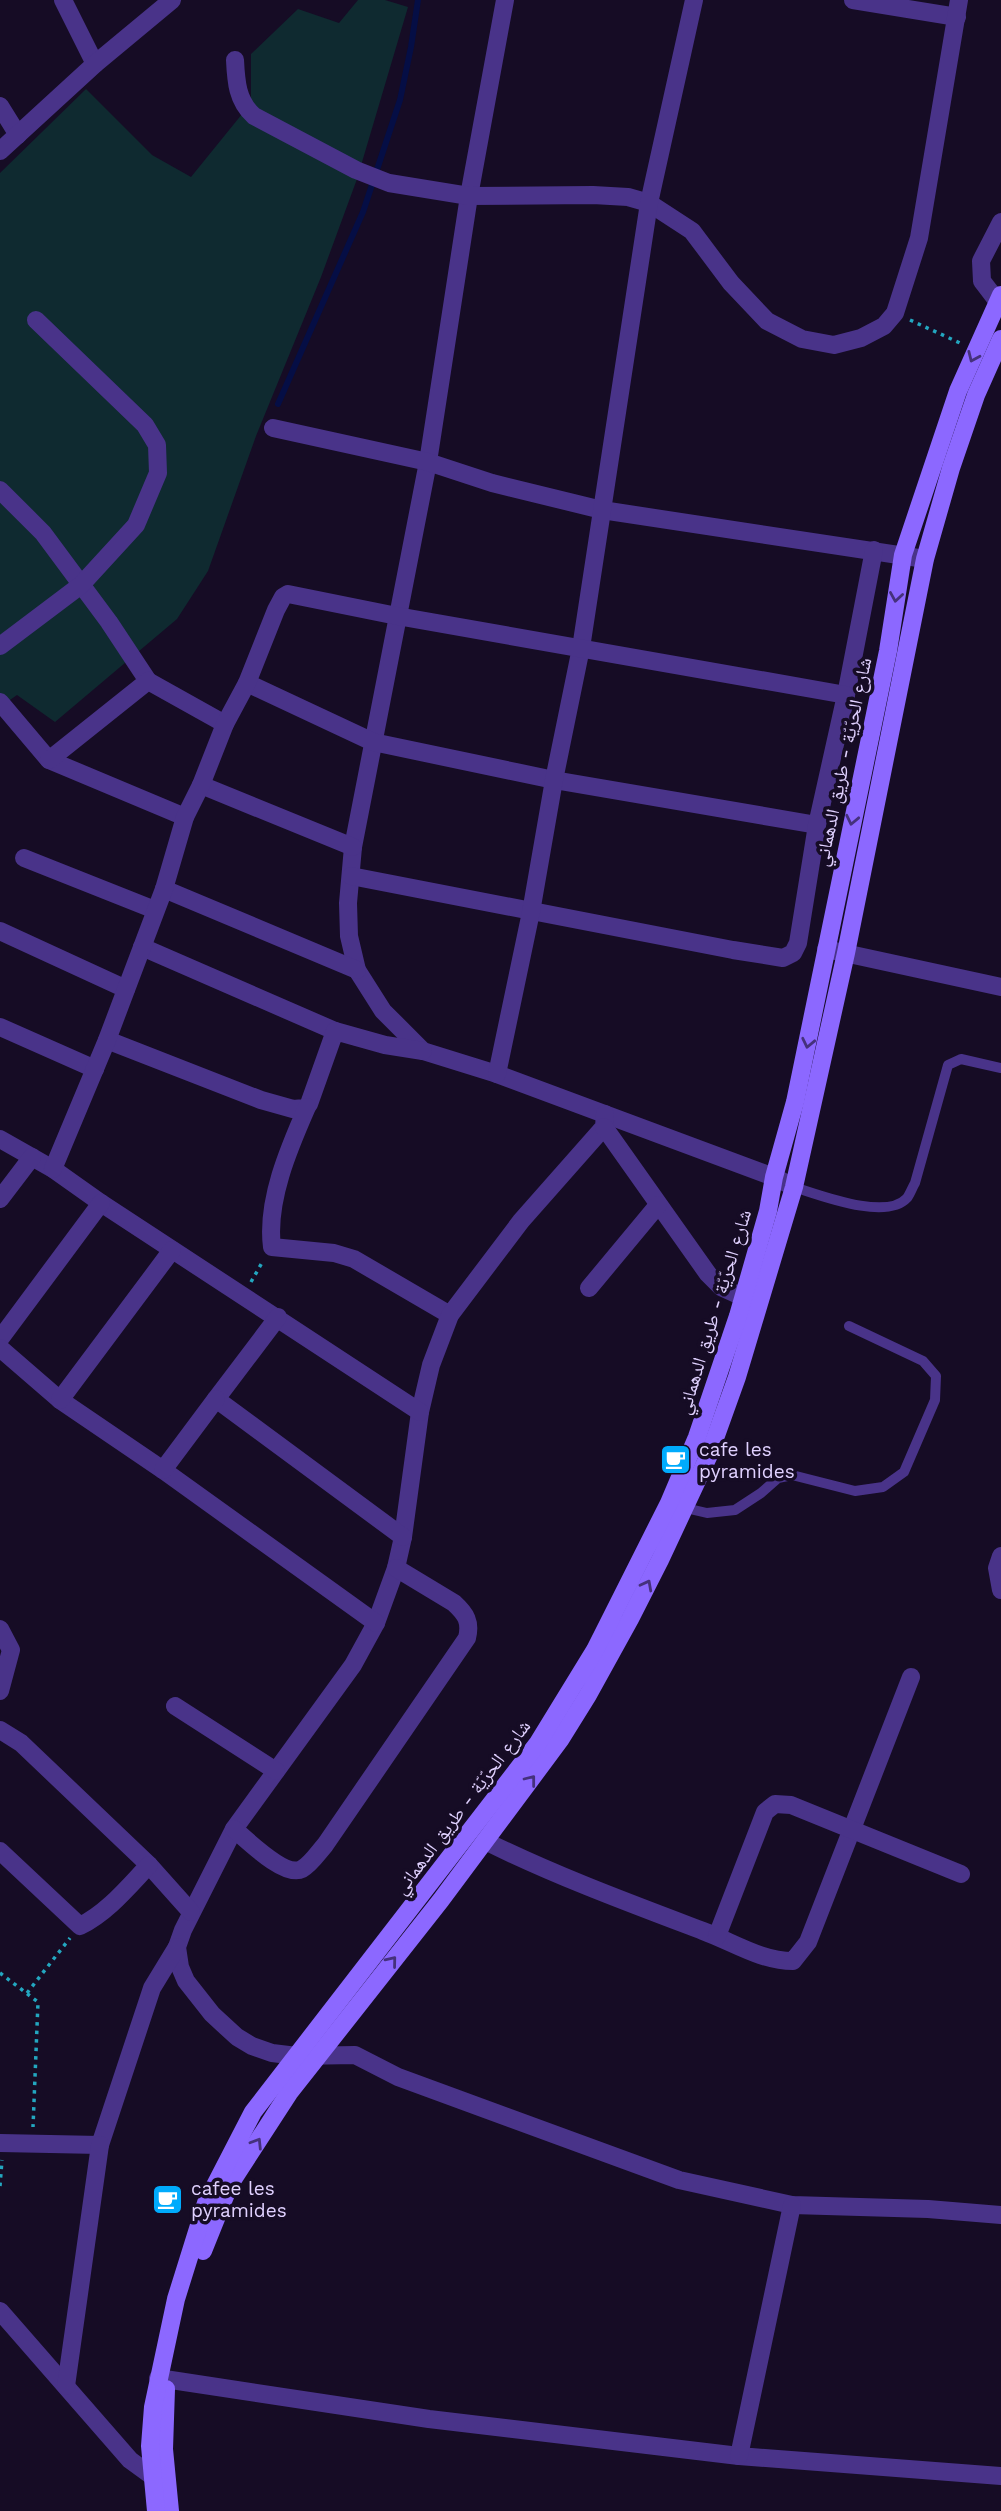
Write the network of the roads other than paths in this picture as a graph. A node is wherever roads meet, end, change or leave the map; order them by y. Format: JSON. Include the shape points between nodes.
{"nodes":[{"id":1,"x":63,"y":0,"type":"edge"},
{"id":2,"x":505,"y":0,"type":"edge"},
{"id":3,"x":694,"y":0,"type":"edge"},
{"id":4,"x":853,"y":0,"type":"edge"},
{"id":5,"x":168,"y":1,"type":"edge"},
{"id":6,"x":958,"y":8,"type":"edge"},
{"id":7,"x":234,"y":60,"type":"dead end"},
{"id":8,"x":95,"y":64,"type":"junction"},
{"id":9,"x":0,"y":106,"type":"edge"},
{"id":10,"x":18,"y":135,"type":"junction"},
{"id":11,"x":0,"y":151,"type":"edge"},
{"id":12,"x":470,"y":196,"type":"junction"},
{"id":13,"x":649,"y":203,"type":"junction"},
{"id":14,"x":1001,"y":222,"type":"edge"},
{"id":15,"x":999,"y":298,"type":"edge"},
{"id":16,"x":36,"y":320,"type":"dead end"},
{"id":17,"x":1001,"y":339,"type":"edge"},
{"id":18,"x":273,"y":428,"type":"dead end"},
{"id":19,"x":428,"y":462,"type":"junction"},
{"id":20,"x":0,"y":490,"type":"edge"},
{"id":21,"x":602,"y":510,"type":"junction"},
{"id":22,"x":874,"y":550,"type":"junction"},
{"id":23,"x":903,"y":555,"type":"junction"},
{"id":24,"x":925,"y":559,"type":"junction"},
{"id":25,"x":81,"y":584,"type":"junction"},
{"id":26,"x":397,"y":616,"type":"junction"},
{"id":27,"x":0,"y":646,"type":"edge"},
{"id":28,"x":581,"y":648,"type":"junction"},
{"id":29,"x":148,"y":681,"type":"junction"},
{"id":30,"x":247,"y":682,"type":"junction"},
{"id":31,"x":846,"y":695,"type":"junction"},
{"id":32,"x":0,"y":702,"type":"edge"},
{"id":33,"x":225,"y":724,"type":"junction"},
{"id":34,"x":373,"y":742,"type":"junction"},
{"id":35,"x":49,"y":760,"type":"junction"},
{"id":36,"x":554,"y":780,"type":"junction"},
{"id":37,"x":201,"y":785,"type":"junction"},
{"id":38,"x":185,"y":817,"type":"junction"},
{"id":39,"x":817,"y":825,"type":"junction"},
{"id":40,"x":353,"y":847,"type":"junction"},
{"id":41,"x":24,"y":858,"type":"dead end"},
{"id":42,"x":351,"y":876,"type":"junction"},
{"id":43,"x":164,"y":890,"type":"junction"},
{"id":44,"x":155,"y":910,"type":"junction"},
{"id":45,"x":531,"y":912,"type":"junction"},
{"id":46,"x":0,"y":931,"type":"edge"},
{"id":47,"x":142,"y":947,"type":"junction"},
{"id":48,"x":826,"y":949,"type":"junction"},
{"id":49,"x":846,"y":953,"type":"junction"},
{"id":50,"x":357,"y":970,"type":"junction"},
{"id":51,"x":1001,"y":986,"type":"edge"},
{"id":52,"x":126,"y":989,"type":"junction"},
{"id":53,"x":0,"y":1027,"type":"edge"},
{"id":54,"x":335,"y":1031,"type":"junction"},
{"id":55,"x":107,"y":1040,"type":"junction"},
{"id":56,"x":423,"y":1051,"type":"junction"},
{"id":57,"x":1001,"y":1068,"type":"edge"},
{"id":58,"x":95,"y":1069,"type":"junction"},
{"id":59,"x":497,"y":1074,"type":"junction"},
{"id":60,"x":307,"y":1107,"type":"junction"},
{"id":61,"x":604,"y":1121,"type":"junction"},
{"id":62,"x":0,"y":1139,"type":"edge"},
{"id":63,"x":32,"y":1157,"type":"junction"},
{"id":64,"x":53,"y":1169,"type":"junction"},
{"id":65,"x":774,"y":1177,"type":"junction"},
{"id":66,"x":794,"y":1187,"type":"junction"},
{"id":67,"x":0,"y":1199,"type":"edge"},
{"id":68,"x":101,"y":1203,"type":"junction"},
{"id":69,"x":658,"y":1205,"type":"junction"},
{"id":70,"x":172,"y":1250,"type":"junction"},
{"id":71,"x":589,"y":1288,"type":"dead end"},
{"id":72,"x":743,"y":1297,"type":"junction"},
{"id":73,"x":450,"y":1315,"type":"junction"},
{"id":74,"x":278,"y":1317,"type":"junction"},
{"id":75,"x":849,"y":1326,"type":"dead end"},
{"id":76,"x":0,"y":1339,"type":"edge"},
{"id":77,"x":0,"y":1348,"type":"edge"},
{"id":78,"x":216,"y":1399,"type":"junction"},
{"id":79,"x":60,"y":1400,"type":"junction"},
{"id":80,"x":420,"y":1412,"type":"junction"},
{"id":81,"x":163,"y":1469,"type":"junction"},
{"id":82,"x":677,"y":1505,"type":"junction"},
{"id":83,"x":403,"y":1537,"type":"junction"},
{"id":84,"x":1001,"y":1556,"type":"edge"},
{"id":85,"x":396,"y":1568,"type":"junction"},
{"id":86,"x":1001,"y":1590,"type":"edge"},
{"id":87,"x":376,"y":1623,"type":"junction"},
{"id":88,"x":0,"y":1629,"type":"edge"},
{"id":89,"x":911,"y":1677,"type":"dead end"},
{"id":90,"x":0,"y":1691,"type":"edge"},
{"id":91,"x":175,"y":1706,"type":"dead end"},
{"id":92,"x":0,"y":1730,"type":"edge"},
{"id":93,"x":276,"y":1771,"type":"junction"},
{"id":94,"x":852,"y":1828,"type":"junction"},
{"id":95,"x":234,"y":1829,"type":"junction"},
{"id":96,"x":485,"y":1841,"type":"junction"},
{"id":97,"x":0,"y":1851,"type":"edge"},
{"id":98,"x":149,"y":1865,"type":"junction"},
{"id":99,"x":961,"y":1874,"type":"dead end"},
{"id":100,"x":191,"y":1912,"type":"junction"},
{"id":101,"x":717,"y":1936,"type":"junction"},
{"id":102,"x":177,"y":1947,"type":"junction"},
{"id":103,"x":297,"y":2056,"type":"junction"},
{"id":104,"x":316,"y":2056,"type":"junction"},
{"id":105,"x":1,"y":2143,"type":"edge"},
{"id":106,"x":100,"y":2145,"type":"junction"},
{"id":107,"x":792,"y":2205,"type":"junction"},
{"id":108,"x":1001,"y":2215,"type":"edge"},
{"id":109,"x":0,"y":2311,"type":"edge"},
{"id":110,"x":164,"y":2379,"type":"junction"},
{"id":111,"x":66,"y":2386,"type":"junction"},
{"id":112,"x":739,"y":2456,"type":"junction"},
{"id":113,"x":152,"y":2476,"type":"junction"},
{"id":114,"x":1001,"y":2476,"type":"edge"},
{"id":115,"x":156,"y":2511,"type":"edge"},
{"id":116,"x":170,"y":2511,"type":"edge"}],
"edges":[{"from":1,"to":8,"type":"street"},
{"from":2,"to":12,"type":"street"},
{"from":3,"to":13,"type":"street"},
{"from":4,"to":6,"type":"street"},
{"from":5,"to":8,"type":"street"},
{"from":6,"to":13,"type":"street","via":[[919,237],[895,313],[884,326],[834,345],[802,339],[766,321],[692,231]]},
{"from":7,"to":12,"type":"street","via":[[242,103],[254,116],[365,174]]},
{"from":8,"to":10,"type":"street"},
{"from":9,"to":10,"type":"street"},
{"from":10,"to":11,"type":"street"},
{"from":12,"to":13,"type":"street","via":[[593,195]]},
{"from":12,"to":19,"type":"street"},
{"from":13,"to":21,"type":"street"},
{"from":14,"to":15,"type":"street","via":[[981,261],[982,281]]},
{"from":15,"to":23,"type":"main road","name":"شارع الحرّيّة - طريق الدهماني","one_way":true,"via":[[958,391]]},
{"from":16,"to":25,"type":"street","via":[[145,425],[157,445],[158,473],[136,525]]},
{"from":17,"to":24,"type":"main road","name":"شارع الحرّيّة - طريق الدهماني","via":[[959,444]]},
{"from":18,"to":19,"type":"street"},
{"from":19,"to":21,"type":"street","via":[[492,484]]},
{"from":19,"to":26,"type":"street"},
{"from":20,"to":25,"type":"street","via":[[43,533]]},
{"from":21,"to":22,"type":"street"},
{"from":21,"to":28,"type":"street"},
{"from":22,"to":23,"type":"street"},
{"from":22,"to":31,"type":"street"},
{"from":23,"to":24,"type":"street"},
{"from":23,"to":48,"type":"main road","name":"شارع الحرّيّة - طريق الدهماني","one_way":true,"via":[[888,651]]},
{"from":24,"to":49,"type":"main road","name":"شارع الحرّيّة - طريق الدهماني"},
{"from":25,"to":27,"type":"street"},
{"from":25,"to":29,"type":"street"},
{"from":26,"to":28,"type":"street"},
{"from":26,"to":30,"type":"street","via":[[288,594],[276,610]]},
{"from":26,"to":34,"type":"street"},
{"from":28,"to":31,"type":"street"},
{"from":28,"to":36,"type":"street"},
{"from":29,"to":33,"type":"street"},
{"from":29,"to":35,"type":"street"},
{"from":30,"to":33,"type":"street"},
{"from":30,"to":34,"type":"street"},
{"from":31,"to":39,"type":"street"},
{"from":32,"to":35,"type":"street"},
{"from":33,"to":37,"type":"street"},
{"from":34,"to":36,"type":"street"},
{"from":34,"to":40,"type":"street"},
{"from":35,"to":38,"type":"street"},
{"from":36,"to":39,"type":"street"},
{"from":36,"to":45,"type":"street"},
{"from":37,"to":38,"type":"street"},
{"from":37,"to":40,"type":"street"},
{"from":38,"to":43,"type":"street"},
{"from":39,"to":45,"type":"street","via":[[798,943],[793,953],[783,958]]},
{"from":40,"to":42,"type":"street"},
{"from":41,"to":44,"type":"street"},
{"from":42,"to":45,"type":"street"},
{"from":42,"to":50,"type":"street","via":[[349,936]]},
{"from":43,"to":44,"type":"street"},
{"from":43,"to":50,"type":"street"},
{"from":44,"to":47,"type":"street"},
{"from":45,"to":59,"type":"street"},
{"from":46,"to":52,"type":"street"},
{"from":47,"to":52,"type":"street"},
{"from":47,"to":54,"type":"street"},
{"from":48,"to":49,"type":"street"},
{"from":48,"to":65,"type":"main road","name":"شارع الحرّيّة - طريق الدهماني","one_way":true},
{"from":49,"to":51,"type":"street"},
{"from":49,"to":66,"type":"main road","name":"شارع الحرّيّة - طريق الدهماني"},
{"from":50,"to":56,"type":"street","via":[[383,1011]]},
{"from":52,"to":55,"type":"street"},
{"from":53,"to":58,"type":"street"},
{"from":54,"to":56,"type":"street"},
{"from":54,"to":60,"type":"street"},
{"from":55,"to":58,"type":"street"},
{"from":55,"to":60,"type":"street","via":[[261,1100],[293,1109]]},
{"from":56,"to":59,"type":"street"},
{"from":57,"to":66,"type":"lane","via":[[961,1059],[947,1065],[915,1183],[905,1199],[890,1206],[863,1207]]},
{"from":58,"to":64,"type":"street"},
{"from":59,"to":61,"type":"street"},
{"from":60,"to":73,"type":"street","via":[[286,1154],[270,1229],[272,1247],[354,1259]]},
{"from":61,"to":65,"type":"street"},
{"from":61,"to":69,"type":"street"},
{"from":61,"to":73,"type":"street"},
{"from":62,"to":63,"type":"street"},
{"from":63,"to":64,"type":"street"},
{"from":63,"to":67,"type":"street"},
{"from":64,"to":68,"type":"street"},
{"from":65,"to":66,"type":"street"},
{"from":65,"to":72,"type":"main road","name":"شارع الحرّيّة - طريق الدهماني"},
{"from":66,"to":82,"type":"main road","name":"شارع الحرّيّة - طريق الدهماني","via":[[709,1455]]},
{"from":68,"to":70,"type":"street"},
{"from":68,"to":76,"type":"street"},
{"from":69,"to":71,"type":"street"},
{"from":69,"to":72,"type":"street","via":[[721,1287]]},
{"from":70,"to":74,"type":"street"},
{"from":70,"to":79,"type":"street"},
{"from":72,"to":82,"type":"main road","name":"شارع الحرّيّة - طريق الدهماني"},
{"from":73,"to":80,"type":"street"},
{"from":74,"to":78,"type":"street"},
{"from":74,"to":80,"type":"street"},
{"from":75,"to":82,"type":"lane","via":[[923,1361],[936,1376],[935,1400],[904,1472],[883,1487],[855,1491],[792,1475],[778,1478],[735,1510],[707,1513]]},
{"from":77,"to":79,"type":"street"},
{"from":78,"to":81,"type":"street"},
{"from":78,"to":83,"type":"street"},
{"from":79,"to":81,"type":"street"},
{"from":80,"to":83,"type":"street"},
{"from":81,"to":87,"type":"street"},
{"from":96,"to":82,"type":"main road","name":"شارع الحرّيّة - طريق الدهماني","one_way":true,"via":[[588,1695],[660,1560]]},
{"from":82,"to":103,"type":"main road","name":"شارع الحرّيّة - طريق الدهماني","via":[[538,1743]]},
{"from":83,"to":85,"type":"street"},
{"from":84,"to":86,"type":"street","via":[[997,1568]]},
{"from":85,"to":87,"type":"street"},
{"from":85,"to":95,"type":"street","via":[[454,1603],[467,1618],[467,1639],[304,1869],[279,1866]]},
{"from":87,"to":93,"type":"street","via":[[353,1665]]},
{"from":88,"to":90,"type":"street","via":[[11,1650]]},
{"from":89,"to":94,"type":"street"},
{"from":91,"to":93,"type":"street"},
{"from":92,"to":98,"type":"street","via":[[21,1743]]},
{"from":93,"to":95,"type":"street"},
{"from":94,"to":99,"type":"street"},
{"from":94,"to":101,"type":"street","via":[[791,1805],[775,1804],[765,1812]]},
{"from":94,"to":101,"type":"street","via":[[807,1942],[793,1961],[774,1961]]},
{"from":95,"to":100,"type":"street"},
{"from":96,"to":101,"type":"street","via":[[540,1868]]},
{"from":104,"to":96,"type":"main road","name":"شارع الحرّيّة - طريق الدهماني","one_way":true},
{"from":97,"to":98,"type":"street","via":[[80,1926],[97,1917]]},
{"from":98,"to":100,"type":"street"},
{"from":100,"to":102,"type":"street"},
{"from":102,"to":103,"type":"street","via":[[180,1967],[196,1997],[229,2029],[252,2046]]},
{"from":102,"to":106,"type":"street","via":[[152,1988]]},
{"from":103,"to":104,"type":"street"},
{"from":103,"to":110,"type":"main road","name":"شارع الحرّيّة - طريق الدهماني","via":[[253,2112],[206,2203],[176,2299]]},
{"from":104,"to":107,"type":"street","via":[[355,2055],[398,2077],[679,2179]]},
{"from":110,"to":104,"type":"main road","name":"شارع الحرّيّة - طريق الدهماني","one_way":true,"via":[[219,2207]]},
{"from":105,"to":106,"type":"street"},
{"from":106,"to":111,"type":"street"},
{"from":107,"to":108,"type":"street"},
{"from":107,"to":112,"type":"street"},
{"from":109,"to":111,"type":"street"},
{"from":110,"to":112,"type":"street","via":[[429,2419]]},
{"from":110,"to":113,"type":"main road","name":"شارع الحرّيّة - طريق الدهماني","via":[[151,2426]]},
{"from":110,"to":116,"type":"main road","name":"شارع الحرّيّة - طريق الدهماني"},
{"from":111,"to":113,"type":"street","via":[[130,2460]]},
{"from":112,"to":114,"type":"street"},
{"from":113,"to":115,"type":"main road","name":"شارع الحرّيّة - طريق الدهماني"}]}
